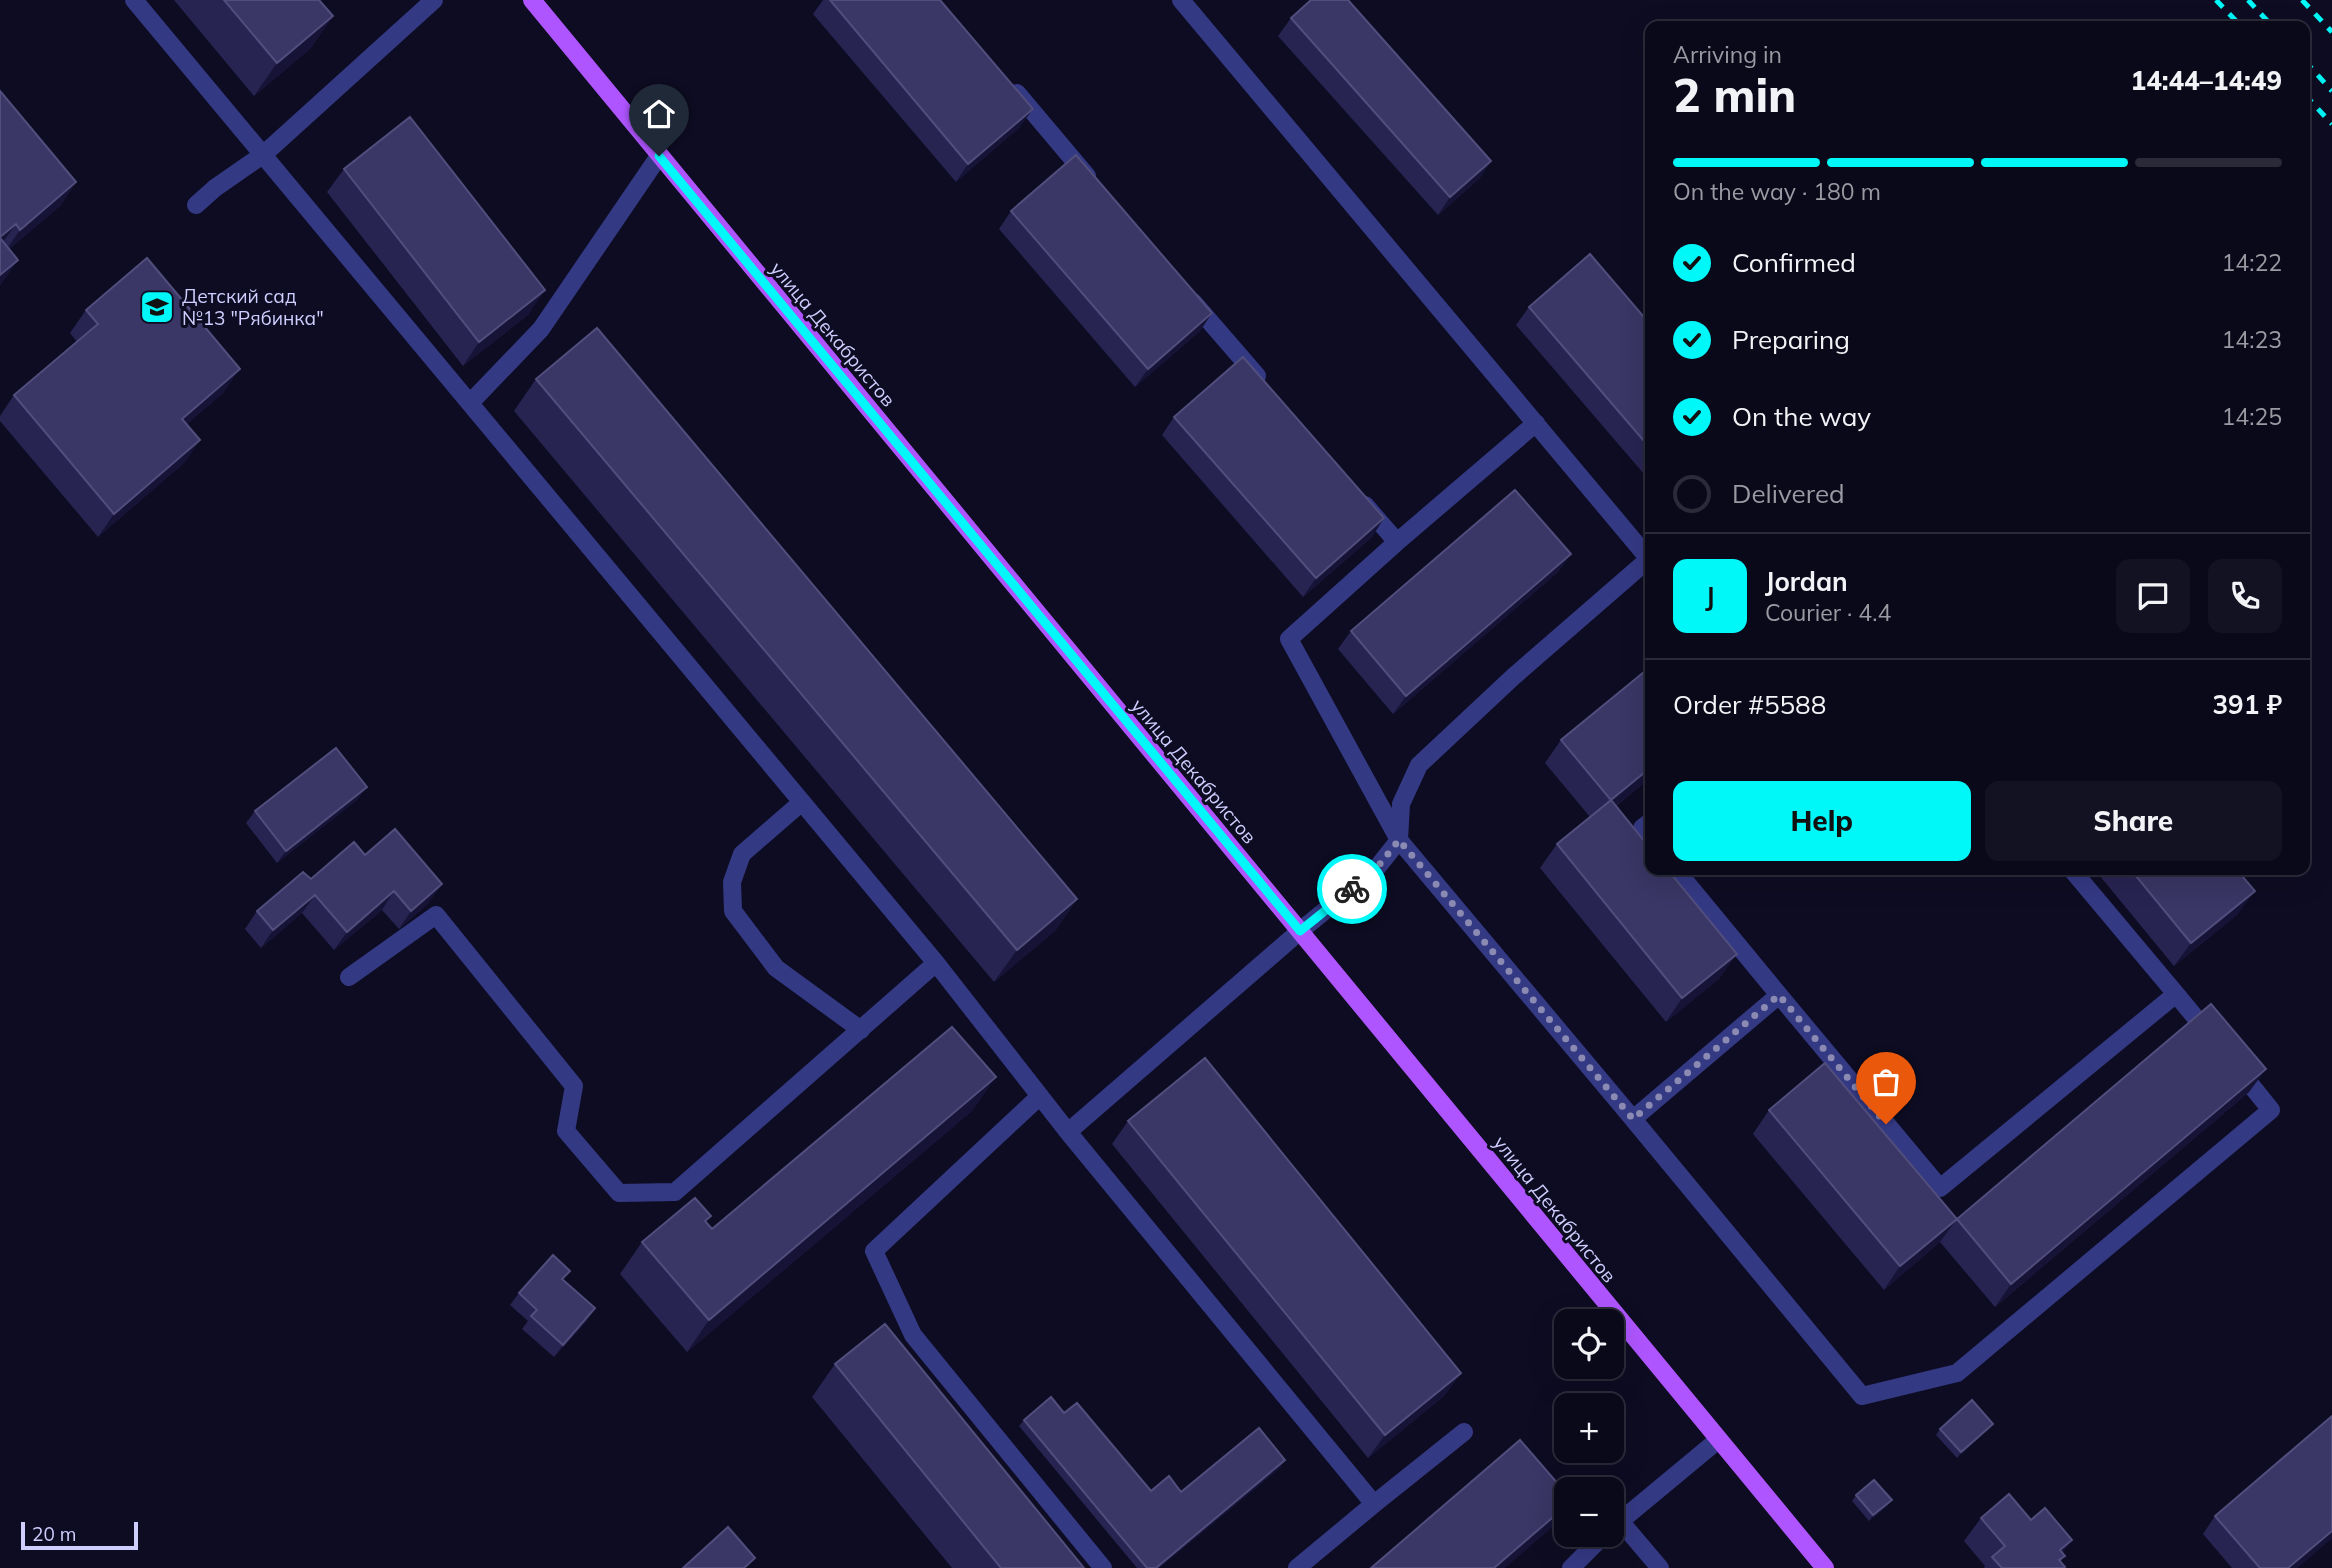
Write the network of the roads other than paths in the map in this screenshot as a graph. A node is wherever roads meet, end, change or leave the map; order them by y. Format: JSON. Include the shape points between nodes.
{"nodes":[{"id":1,"x":134,"y":0,"type":"edge"},
{"id":2,"x":434,"y":0,"type":"edge"},
{"id":3,"x":532,"y":0,"type":"edge"},
{"id":4,"x":1181,"y":0,"type":"edge"},
{"id":5,"x":1010,"y":85,"type":"edge"},
{"id":6,"x":264,"y":154,"type":"junction"},
{"id":7,"x":659,"y":156,"type":"junction"},
{"id":8,"x":1100,"y":191,"type":"edge"},
{"id":9,"x":197,"y":205,"type":"dead end"},
{"id":10,"x":1181,"y":287,"type":"edge"},
{"id":11,"x":1271,"y":393,"type":"edge"},
{"id":12,"x":471,"y":402,"type":"junction"},
{"id":13,"x":1536,"y":423,"type":"junction"},
{"id":14,"x":1352,"y":489,"type":"edge"},
{"id":15,"x":1397,"y":542,"type":"junction"},
{"id":16,"x":1645,"y":552,"type":"edge"},
{"id":17,"x":1645,"y":562,"type":"edge"},
{"id":18,"x":802,"y":802,"type":"junction"},
{"id":19,"x":1399,"y":840,"type":"junction"},
{"id":20,"x":1680,"y":875,"type":"edge"},
{"id":21,"x":2076,"y":875,"type":"edge"},
{"id":22,"x":1300,"y":931,"type":"junction"},
{"id":23,"x":936,"y":963,"type":"junction"},
{"id":24,"x":349,"y":977,"type":"dead end"},
{"id":25,"x":2175,"y":994,"type":"junction"},
{"id":26,"x":1779,"y":995,"type":"junction"},
{"id":27,"x":861,"y":1030,"type":"junction"},
{"id":28,"x":1040,"y":1096,"type":"junction"},
{"id":29,"x":1633,"y":1119,"type":"junction"},
{"id":30,"x":1068,"y":1132,"type":"junction"},
{"id":31,"x":1464,"y":1432,"type":"dead end"},
{"id":32,"x":1718,"y":1440,"type":"junction"},
{"id":33,"x":1374,"y":1504,"type":"junction"},
{"id":34,"x":1624,"y":1518,"type":"edge"},
{"id":35,"x":1624,"y":1533,"type":"edge"},
{"id":36,"x":1592,"y":1547,"type":"edge"},
{"id":37,"x":1103,"y":1568,"type":"edge"},
{"id":38,"x":1297,"y":1568,"type":"edge"},
{"id":39,"x":1571,"y":1568,"type":"edge"},
{"id":40,"x":1660,"y":1568,"type":"edge"},
{"id":41,"x":1825,"y":1568,"type":"edge"}],
"edges":[{"from":1,"to":6,"type":"lane"},
{"from":2,"to":6,"type":"lane"},
{"from":3,"to":7,"type":"main road","name":"улица Декабристов"},
{"from":4,"to":13,"type":"lane"},
{"from":5,"to":8,"type":"lane"},
{"from":6,"to":9,"type":"lane"},
{"from":6,"to":12,"type":"lane"},
{"from":7,"to":12,"type":"lane","via":[[541,329]]},
{"from":7,"to":22,"type":"main road","name":"улица Декабристов"},
{"from":10,"to":11,"type":"lane"},
{"from":12,"to":18,"type":"lane"},
{"from":13,"to":15,"type":"lane"},
{"from":13,"to":16,"type":"lane"},
{"from":14,"to":15,"type":"lane"},
{"from":15,"to":19,"type":"lane","via":[[1289,639]]},
{"from":17,"to":19,"type":"lane","via":[[1419,765],[1401,804]]},
{"from":18,"to":23,"type":"lane"},
{"from":18,"to":27,"type":"lane","via":[[743,854],[732,882],[733,911],[776,968]]},
{"from":19,"to":22,"type":"lane","via":[[1376,869]]},
{"from":19,"to":29,"type":"lane"},
{"from":20,"to":26,"type":"lane"},
{"from":21,"to":25,"type":"lane"},
{"from":22,"to":30,"type":"lane"},
{"from":22,"to":32,"type":"main road","name":"улица Декабристов"},
{"from":23,"to":27,"type":"lane"},
{"from":23,"to":28,"type":"lane"},
{"from":24,"to":27,"type":"lane","via":[[436,915],[574,1086],[566,1131],[619,1193],[675,1192]]},
{"from":25,"to":26,"type":"lane","via":[[1940,1188]]},
{"from":25,"to":29,"type":"lane","via":[[2271,1110],[1957,1373],[1862,1396]]},
{"from":26,"to":29,"type":"lane"},
{"from":28,"to":30,"type":"lane"},
{"from":28,"to":37,"type":"lane","via":[[874,1251],[913,1335]]},
{"from":30,"to":33,"type":"lane"},
{"from":31,"to":33,"type":"lane"},
{"from":32,"to":34,"type":"lane"},
{"from":32,"to":41,"type":"main road","name":"улица Декабристов"},
{"from":33,"to":38,"type":"lane"},
{"from":35,"to":40,"type":"lane"},
{"from":36,"to":39,"type":"lane"}]}
